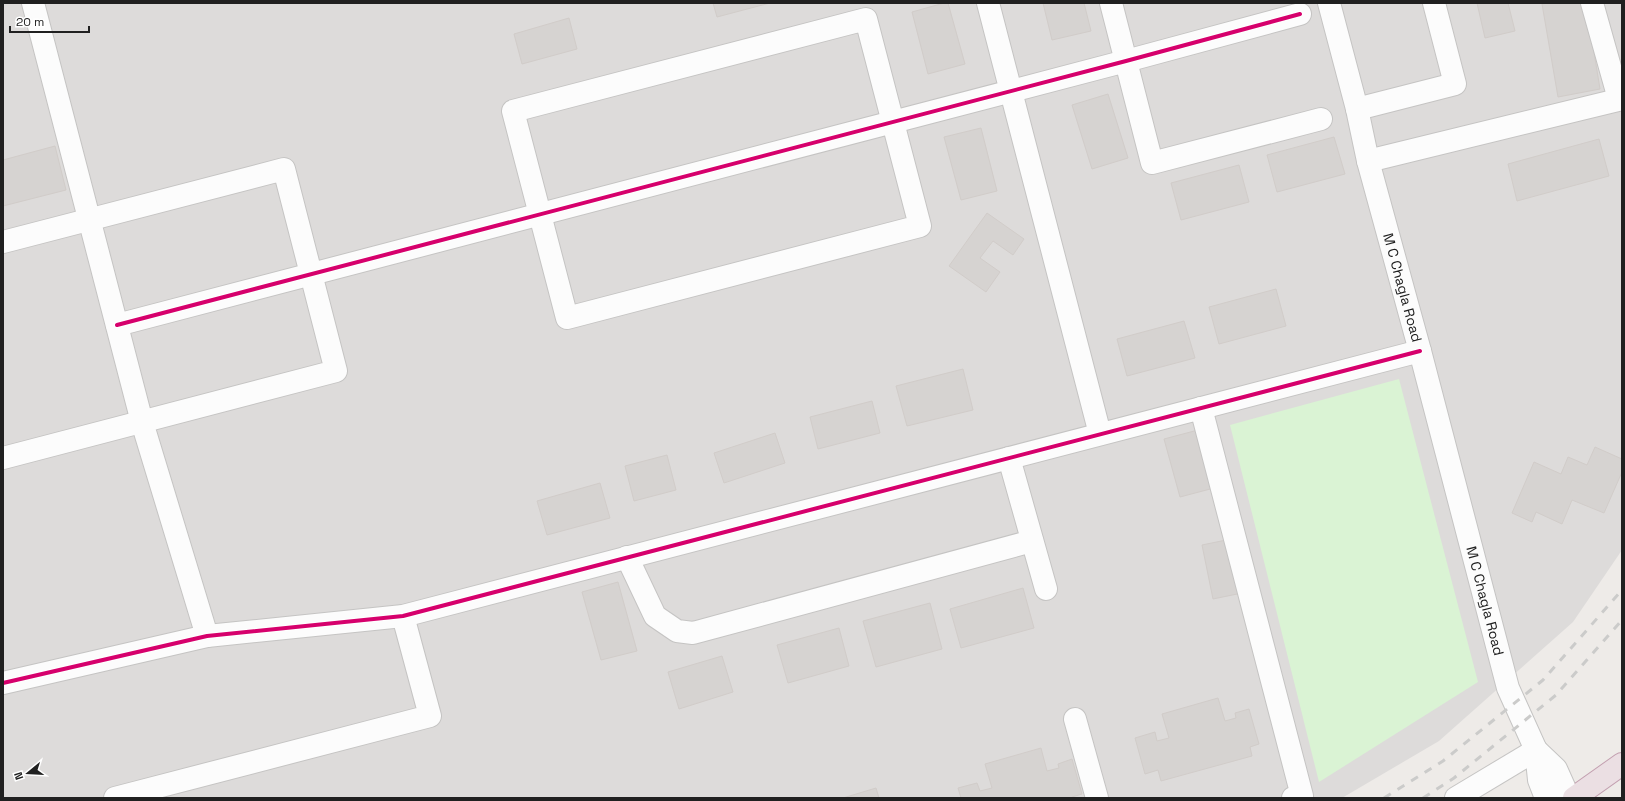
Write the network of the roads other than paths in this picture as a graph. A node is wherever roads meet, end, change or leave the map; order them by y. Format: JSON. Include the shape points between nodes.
{"nodes":[{"id":1,"x":33,"y":3,"type":"edge"},
{"id":2,"x":988,"y":3,"type":"edge"},
{"id":3,"x":1111,"y":3,"type":"edge"},
{"id":4,"x":1329,"y":3,"type":"edge"},
{"id":5,"x":1434,"y":3,"type":"edge"},
{"id":6,"x":1592,"y":3,"type":"edge"},
{"id":7,"x":1300,"y":14,"type":"dead end"},
{"id":8,"x":1126,"y":62,"type":"junction"},
{"id":9,"x":1011,"y":91,"type":"junction"},
{"id":10,"x":1621,"y":99,"type":"edge"},
{"id":11,"x":1357,"y":109,"type":"junction"},
{"id":12,"x":1321,"y":119,"type":"dead end"},
{"id":13,"x":893,"y":122,"type":"junction"},
{"id":14,"x":1368,"y":161,"type":"junction"},
{"id":15,"x":540,"y":214,"type":"junction"},
{"id":16,"x":89,"y":219,"type":"junction"},
{"id":17,"x":3,"y":242,"type":"edge"},
{"id":18,"x":311,"y":274,"type":"junction"},
{"id":19,"x":117,"y":324,"type":"junction"},
{"id":20,"x":1420,"y":351,"type":"junction"},
{"id":21,"x":1201,"y":408,"type":"junction"},
{"id":22,"x":142,"y":422,"type":"junction"},
{"id":23,"x":1100,"y":434,"type":"junction"},
{"id":24,"x":3,"y":458,"type":"edge"},
{"id":25,"x":1009,"y":458,"type":"junction"},
{"id":26,"x":1032,"y":541,"type":"junction"},
{"id":27,"x":628,"y":557,"type":"junction"},
{"id":28,"x":1046,"y":589,"type":"dead end"},
{"id":29,"x":403,"y":616,"type":"junction"},
{"id":30,"x":207,"y":636,"type":"junction"},
{"id":31,"x":3,"y":683,"type":"edge"},
{"id":32,"x":1075,"y":719,"type":"dead end"},
{"id":33,"x":1536,"y":750,"type":"junction"},
{"id":34,"x":1622,"y":764,"type":"edge"},
{"id":35,"x":1574,"y":797,"type":"edge"},
{"id":36,"x":116,"y":798,"type":"edge"},
{"id":37,"x":1097,"y":798,"type":"edge"},
{"id":38,"x":1293,"y":798,"type":"edge"},
{"id":39,"x":1456,"y":798,"type":"edge"},
{"id":40,"x":1546,"y":798,"type":"edge"}],
"edges":[{"from":1,"to":16,"type":"street"},
{"from":2,"to":9,"type":"street"},
{"from":3,"to":8,"type":"street"},
{"from":4,"to":11,"type":"street","name":"M C Chagla Road"},
{"from":5,"to":11,"type":"street","via":[[1455,84]]},
{"from":6,"to":10,"type":"street"},
{"from":7,"to":8,"type":"street"},
{"from":8,"to":9,"type":"street"},
{"from":8,"to":12,"type":"street","via":[[1152,163]]},
{"from":9,"to":13,"type":"street"},
{"from":9,"to":23,"type":"street"},
{"from":10,"to":14,"type":"street"},
{"from":11,"to":14,"type":"street","name":"M C Chagla Road"},
{"from":13,"to":15,"type":"street"},
{"from":13,"to":15,"type":"street","via":[[866,19],[789,39],[513,111]]},
{"from":13,"to":15,"type":"street","via":[[920,226],[567,318]]},
{"from":14,"to":20,"type":"street","name":"M C Chagla Road"},
{"from":15,"to":18,"type":"street"},
{"from":16,"to":17,"type":"street"},
{"from":16,"to":18,"type":"street","via":[[284,169]]},
{"from":16,"to":19,"type":"street"},
{"from":18,"to":19,"type":"street"},
{"from":18,"to":22,"type":"street","via":[[336,371]]},
{"from":19,"to":22,"type":"street"},
{"from":20,"to":21,"type":"street"},
{"from":20,"to":33,"type":"street","name":"M C Chagla Road","via":[[1508,688]]},
{"from":21,"to":23,"type":"street"},
{"from":21,"to":38,"type":"street","via":[[1302,796]]},
{"from":22,"to":24,"type":"street"},
{"from":22,"to":30,"type":"street"},
{"from":23,"to":25,"type":"street"},
{"from":25,"to":26,"type":"street"},
{"from":25,"to":27,"type":"street"},
{"from":26,"to":27,"type":"street","via":[[693,633],[677,631],[655,616]]},
{"from":26,"to":28,"type":"street"},
{"from":27,"to":29,"type":"street"},
{"from":29,"to":30,"type":"street"},
{"from":29,"to":36,"type":"street","via":[[430,716]]},
{"from":30,"to":31,"type":"street"},
{"from":32,"to":37,"type":"street"},
{"from":33,"to":35,"type":"street","via":[[1556,769]]},
{"from":33,"to":39,"type":"street"},
{"from":33,"to":40,"type":"street","via":[[1539,780]]},
{"from":34,"to":35,"type":"highway"}]}
